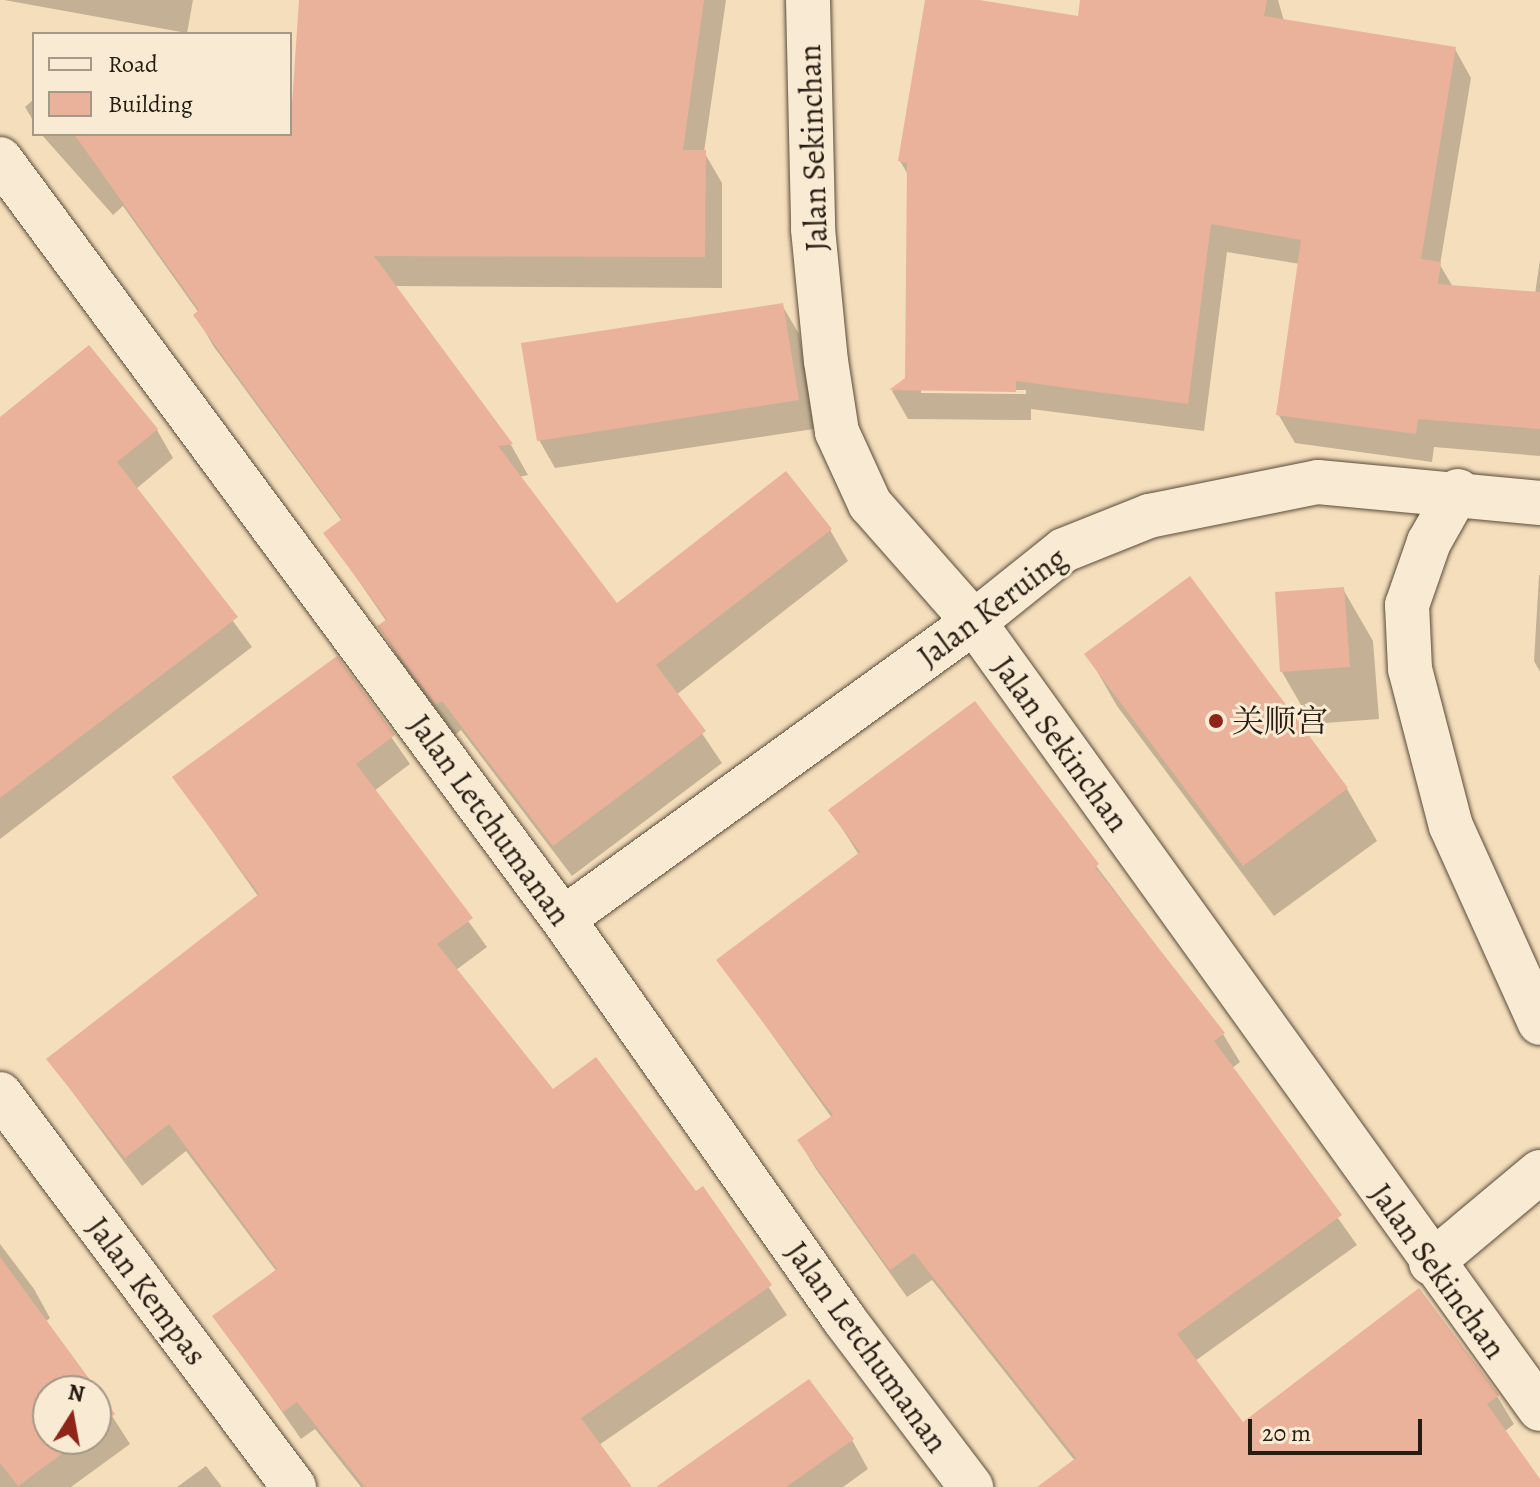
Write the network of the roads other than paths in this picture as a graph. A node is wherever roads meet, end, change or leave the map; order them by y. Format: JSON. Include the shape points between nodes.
{"nodes":[{"id":1,"x":808,"y":0,"type":"edge"},
{"id":2,"x":0,"y":159,"type":"edge"},
{"id":3,"x":1458,"y":491,"type":"junction"},
{"id":4,"x":1540,"y":503,"type":"edge"},
{"id":5,"x":974,"y":622,"type":"junction"},
{"id":6,"x":563,"y":919,"type":"junction"},
{"id":7,"x":1540,"y":1023,"type":"edge"},
{"id":8,"x":0,"y":1094,"type":"edge"},
{"id":9,"x":1540,"y":1172,"type":"edge"},
{"id":10,"x":1431,"y":1263,"type":"junction"},
{"id":11,"x":1540,"y":1409,"type":"edge"},
{"id":12,"x":955,"y":1482,"type":"edge"},
{"id":13,"x":294,"y":1487,"type":"edge"}],
"edges":[{"from":1,"to":5,"type":"street","name":"Jalan Sekinchan","via":[[813,229],[837,432],[870,504]]},
{"from":2,"to":6,"type":"street","name":"Jalan Letchumanan"},
{"from":3,"to":4,"type":"street","name":"Jalan Keruing"},
{"from":3,"to":5,"type":"street","name":"Jalan Keruing","via":[[1318,482],[1149,516],[1064,550]]},
{"from":3,"to":7,"type":"street","via":[[1429,542],[1407,605],[1410,669],[1451,826]]},
{"from":5,"to":6,"type":"street","name":"Jalan Keruing"},
{"from":5,"to":10,"type":"street","name":"Jalan Sekinchan"},
{"from":6,"to":12,"type":"street","name":"Jalan Letchumanan"},
{"from":8,"to":13,"type":"street","name":"Jalan Kempas"},
{"from":9,"to":10,"type":"street"},
{"from":10,"to":11,"type":"street","name":"Jalan Sekinchan"}]}
